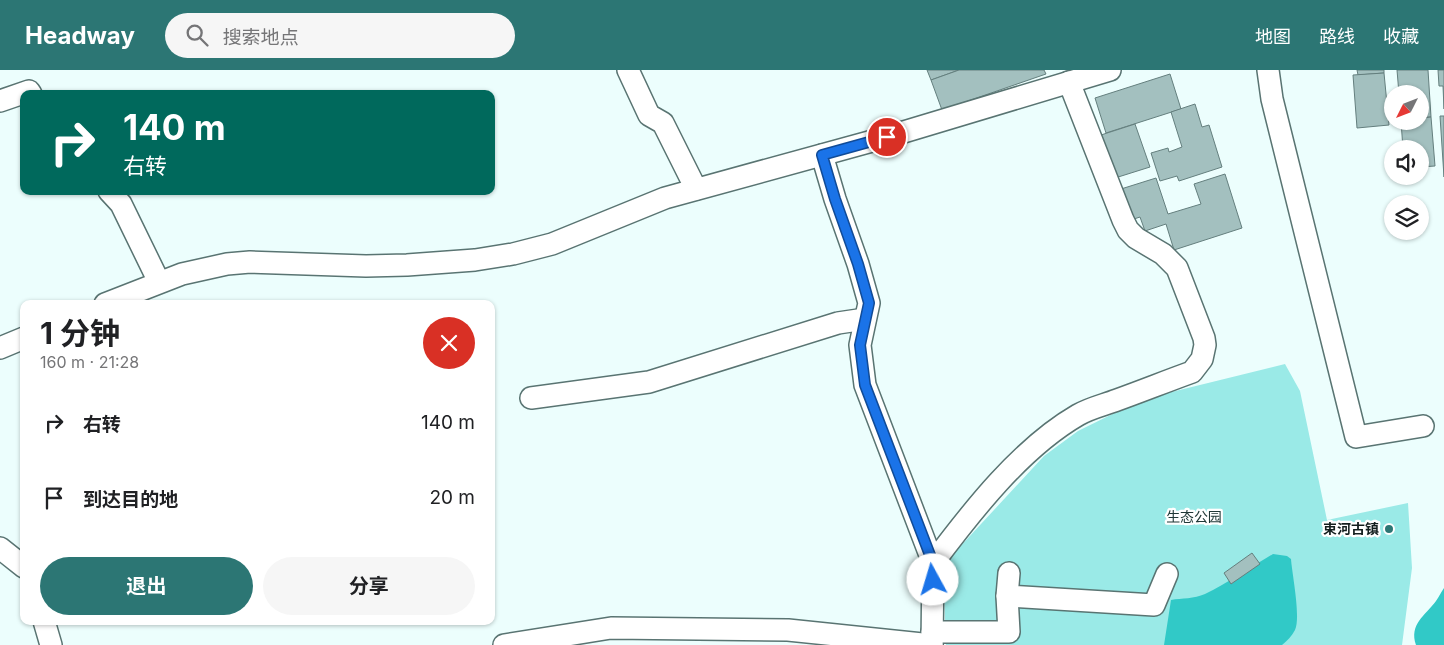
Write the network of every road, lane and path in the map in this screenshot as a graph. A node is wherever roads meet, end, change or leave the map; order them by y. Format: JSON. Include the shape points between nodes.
{"nodes":[{"id":1,"x":628,"y":70,"type":"edge"},
{"id":2,"x":1110,"y":70,"type":"edge"},
{"id":3,"x":1268,"y":70,"type":"edge"},
{"id":4,"x":1069,"y":82,"type":"junction"},
{"id":5,"x":20,"y":94,"type":"edge"},
{"id":6,"x":0,"y":101,"type":"edge"},
{"id":7,"x":822,"y":155,"type":"junction"},
{"id":8,"x":696,"y":189,"type":"junction"},
{"id":9,"x":113,"y":195,"type":"edge"},
{"id":10,"x":159,"y":282,"type":"junction"},
{"id":11,"x":115,"y":300,"type":"edge"},
{"id":12,"x":865,"y":319,"type":"junction"},
{"id":13,"x":20,"y":340,"type":"edge"},
{"id":14,"x":0,"y":348,"type":"edge"},
{"id":15,"x":531,"y":398,"type":"dead end"},
{"id":16,"x":1423,"y":426,"type":"dead end"},
{"id":17,"x":0,"y":548,"type":"edge"},
{"id":18,"x":933,"y":563,"type":"junction"},
{"id":19,"x":20,"y":564,"type":"edge"},
{"id":20,"x":1009,"y":573,"type":"dead end"},
{"id":21,"x":1167,"y":574,"type":"dead end"},
{"id":22,"x":1007,"y":596,"type":"junction"},
{"id":23,"x":45,"y":625,"type":"edge"},
{"id":24,"x":932,"y":641,"type":"edge"},
{"id":25,"x":52,"y":645,"type":"edge"},
{"id":26,"x":504,"y":645,"type":"edge"}],
"edges":[{"from":1,"to":8,"type":"street","via":[[649,115],[663,123]]},
{"from":2,"to":4,"type":"street"},
{"from":3,"to":16,"type":"street","via":[[1272,99],[1356,437]]},
{"from":4,"to":7,"type":"street"},
{"from":4,"to":18,"type":"street","via":[[1122,220],[1136,238],[1163,254],[1177,268],[1204,338],[1204,353],[1192,372],[1080,414],[1054,430],[992,490]]},
{"from":5,"to":6,"type":"street"},
{"from":7,"to":8,"type":"street"},
{"from":7,"to":12,"type":"street","via":[[869,303]]},
{"from":8,"to":10,"type":"street","via":[[665,198],[552,244],[494,257],[366,266],[250,262],[204,268]]},
{"from":9,"to":10,"type":"street","via":[[121,204]]},
{"from":10,"to":11,"type":"street"},
{"from":12,"to":15,"type":"street","via":[[838,323],[649,382]]},
{"from":12,"to":18,"type":"street","via":[[860,345],[865,385]]},
{"from":13,"to":14,"type":"street"},
{"from":17,"to":19,"type":"street"},
{"from":18,"to":24,"type":"street"},
{"from":20,"to":22,"type":"street"},
{"from":21,"to":22,"type":"street","via":[[1154,605]]},
{"from":22,"to":24,"type":"street","via":[[1009,632]]},
{"from":23,"to":25,"type":"street"},
{"from":24,"to":26,"type":"street","via":[[788,630],[611,628]]}]}
